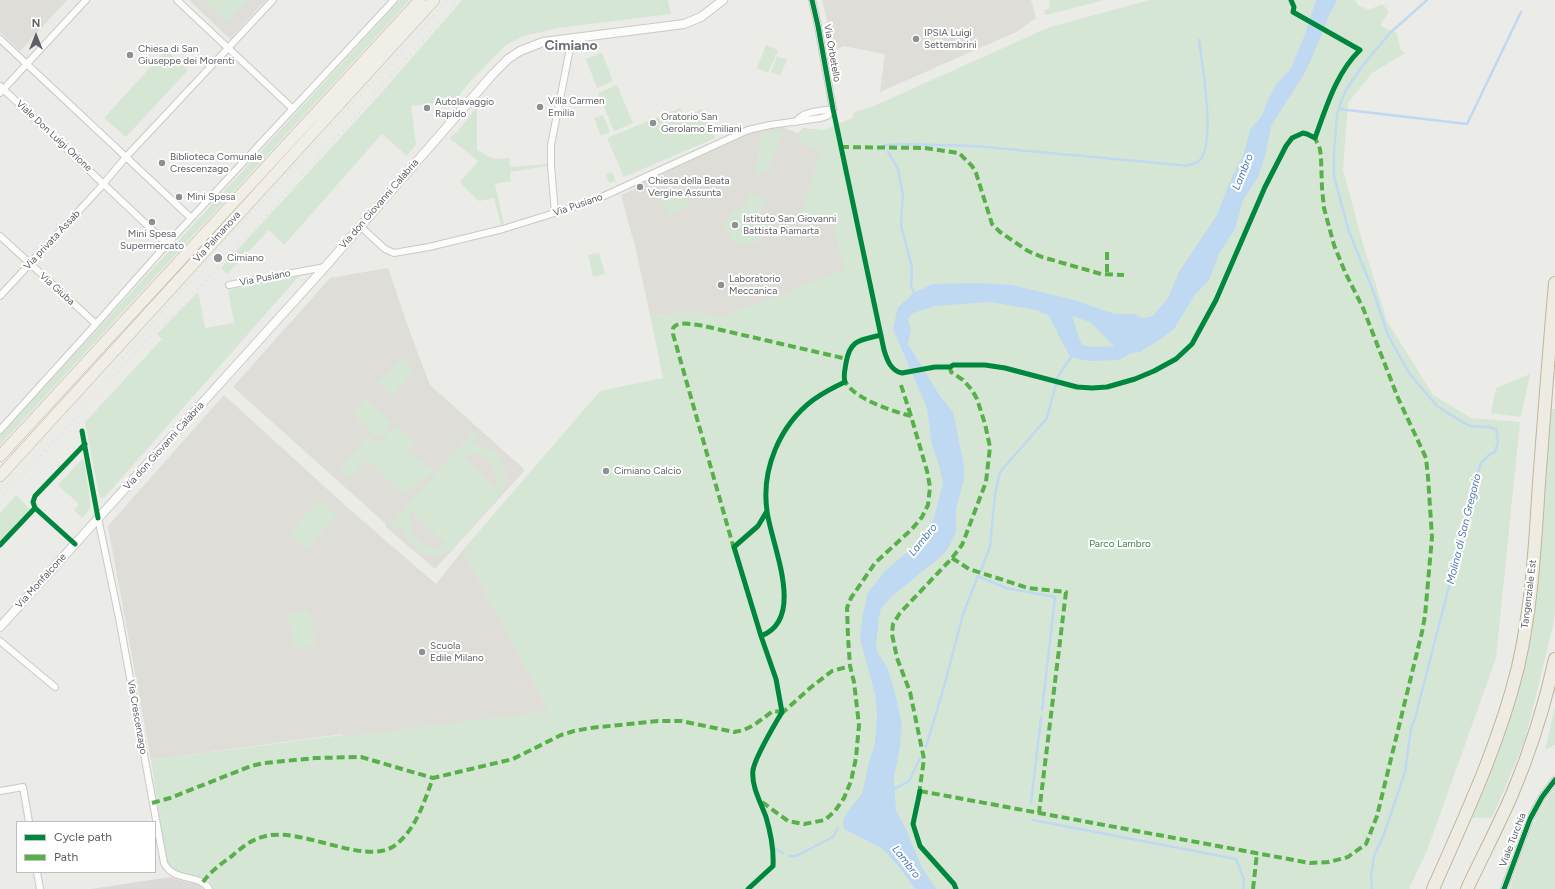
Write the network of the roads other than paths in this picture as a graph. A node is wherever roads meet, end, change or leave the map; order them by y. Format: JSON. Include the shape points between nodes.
{"nodes":[{"id":1,"x":86,"y":0,"type":"edge"},
{"id":2,"x":177,"y":0,"type":"edge"},
{"id":3,"x":273,"y":0,"type":"edge"},
{"id":4,"x":394,"y":0,"type":"edge"},
{"id":5,"x":420,"y":0,"type":"edge"},
{"id":6,"x":434,"y":0,"type":"edge"},
{"id":7,"x":723,"y":0,"type":"edge"},
{"id":8,"x":812,"y":0,"type":"edge"},
{"id":9,"x":572,"y":38,"type":"junction"},
{"id":10,"x":0,"y":39,"type":"edge"},
{"id":11,"x":228,"y":49,"type":"junction"},
{"id":12,"x":26,"y":64,"type":"junction"},
{"id":13,"x":1,"y":90,"type":"edge"},
{"id":14,"x":292,"y":109,"type":"junction"},
{"id":15,"x":832,"y":109,"type":"joint"},
{"id":16,"x":126,"y":157,"type":"junction"},
{"id":17,"x":104,"y":183,"type":"junction"},
{"id":18,"x":555,"y":213,"type":"junction"},
{"id":19,"x":191,"y":218,"type":"junction"},
{"id":20,"x":360,"y":226,"type":"junction"},
{"id":21,"x":0,"y":236,"type":"edge"},
{"id":22,"x":167,"y":244,"type":"junction"},
{"id":23,"x":30,"y":264,"type":"junction"},
{"id":24,"x":325,"y":267,"type":"junction"},
{"id":25,"x":1555,"y":284,"type":"edge"},
{"id":26,"x":230,"y":285,"type":"dead end"},
{"id":27,"x":0,"y":296,"type":"edge"},
{"id":28,"x":96,"y":324,"type":"junction"},
{"id":29,"x":0,"y":430,"type":"edge"},
{"id":30,"x":0,"y":456,"type":"edge"},
{"id":31,"x":0,"y":476,"type":"edge"},
{"id":32,"x":98,"y":518,"type":"junction"},
{"id":33,"x":0,"y":627,"type":"edge"},
{"id":34,"x":0,"y":641,"type":"edge"},
{"id":35,"x":1555,"y":659,"type":"edge"},
{"id":36,"x":55,"y":687,"type":"dead end"},
{"id":37,"x":1555,"y":780,"type":"edge"},
{"id":38,"x":0,"y":790,"type":"edge"},
{"id":39,"x":29,"y":821,"type":"edge"},
{"id":40,"x":37,"y":873,"type":"edge"},
{"id":41,"x":40,"y":889,"type":"edge"},
{"id":42,"x":210,"y":889,"type":"edge"},
{"id":43,"x":1433,"y":889,"type":"edge"},
{"id":44,"x":1467,"y":889,"type":"edge"},
{"id":45,"x":1504,"y":889,"type":"edge"}],
"edges":[{"from":1,"to":12,"type":"street","name":"Viale Don Luigi Orione"},
{"from":2,"to":11,"type":"street"},
{"from":3,"to":11,"type":"street"},
{"from":4,"to":14,"type":"street"},
{"from":5,"to":30,"type":"highway","name":"Via Palmanova"},
{"from":6,"to":31,"type":"highway","name":"Via Palmanova"},
{"from":7,"to":9,"type":"street","name":"Via don Giovanni Calabria","via":[[701,18],[680,26]]},
{"from":8,"to":15,"type":"street","name":"Via Orbetello"},
{"from":9,"to":18,"type":"street","via":[[551,145]]},
{"from":9,"to":20,"type":"street","name":"Via don Giovanni Calabria","via":[[533,45],[508,59]]},
{"from":10,"to":12,"type":"street"},
{"from":11,"to":14,"type":"street"},
{"from":11,"to":16,"type":"street"},
{"from":12,"to":13,"type":"street","name":"Viale Don Luigi Orione"},
{"from":12,"to":16,"type":"street"},
{"from":13,"to":17,"type":"street","name":"Viale Don Luigi Orione"},
{"from":14,"to":19,"type":"street"},
{"from":15,"to":18,"type":"street","name":"Via Pusiano","via":[[803,115],[796,122],[762,126],[744,132],[605,196]]},
{"from":16,"to":17,"type":"street"},
{"from":16,"to":19,"type":"street"},
{"from":17,"to":22,"type":"street","name":"Viale Don Luigi Orione"},
{"from":17,"to":23,"type":"street","name":"Via privata Assab"},
{"from":18,"to":20,"type":"street","name":"Via Pusiano","via":[[489,233],[396,253],[387,251]]},
{"from":19,"to":22,"type":"street"},
{"from":20,"to":24,"type":"street","name":"Via don Giovanni Calabria"},
{"from":21,"to":23,"type":"street","name":"Via Giuba"},
{"from":22,"to":28,"type":"street"},
{"from":23,"to":27,"type":"street","name":"Via privata Assab"},
{"from":23,"to":28,"type":"street","name":"Via Giuba"},
{"from":24,"to":26,"type":"street","name":"Via Pusiano"},
{"from":24,"to":32,"type":"street","name":"Via don Giovanni Calabria"},
{"from":25,"to":43,"type":"highway","name":"Tangenziale Est","via":[[1535,540],[1523,644],[1510,699],[1491,756]]},
{"from":28,"to":29,"type":"street"},
{"from":32,"to":33,"type":"street","name":"Via Monfalcone"},
{"from":32,"to":42,"type":"street","name":"Via Crescenzago","via":[[164,863],[171,872],[203,882]]},
{"from":34,"to":36,"type":"street"},
{"from":35,"to":44,"type":"highway","via":[[1544,705],[1524,765]]},
{"from":37,"to":45,"type":"street","name":"Viale Turchia","via":[[1530,819]]},
{"from":38,"to":39,"type":"street","via":[[24,787]]},
{"from":40,"to":41,"type":"street"}]}
